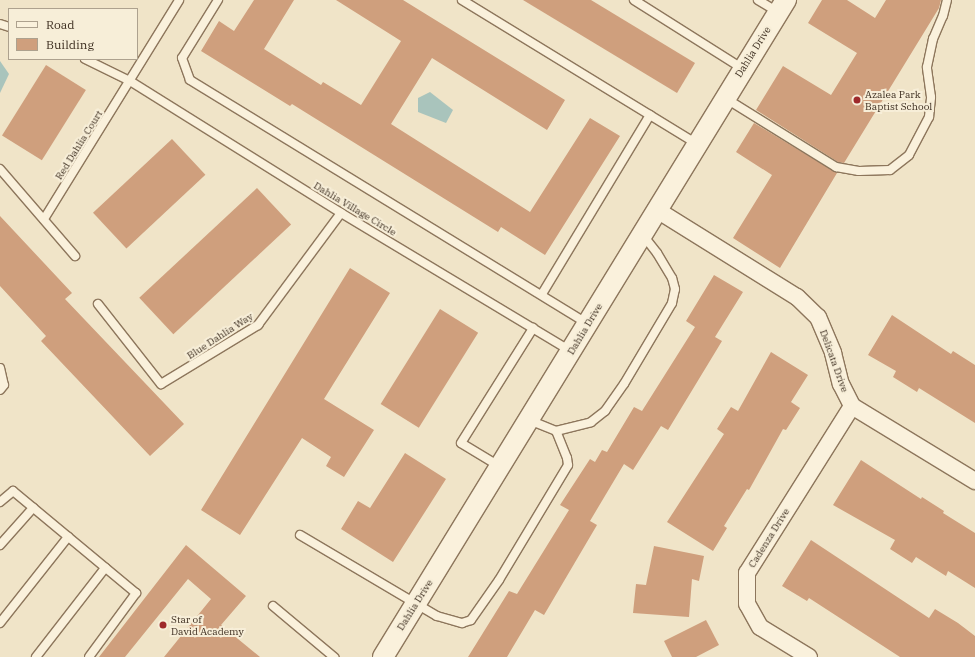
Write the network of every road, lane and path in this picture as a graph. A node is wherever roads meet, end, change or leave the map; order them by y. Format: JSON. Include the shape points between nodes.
{"nodes":[{"id":1,"x":179,"y":0,"type":"edge"},
{"id":2,"x":218,"y":0,"type":"edge"},
{"id":3,"x":462,"y":0,"type":"edge"},
{"id":4,"x":634,"y":0,"type":"edge"},
{"id":5,"x":758,"y":0,"type":"edge"},
{"id":6,"x":947,"y":0,"type":"edge"},
{"id":7,"x":782,"y":6,"type":"edge"},
{"id":8,"x":87,"y":60,"type":"edge"},
{"id":9,"x":742,"y":69,"type":"junction"},
{"id":10,"x":130,"y":81,"type":"junction"},
{"id":11,"x":725,"y":98,"type":"junction"},
{"id":12,"x":650,"y":115,"type":"junction"},
{"id":13,"x":697,"y":144,"type":"junction"},
{"id":14,"x":0,"y":169,"type":"edge"},
{"id":15,"x":657,"y":210,"type":"junction"},
{"id":16,"x":341,"y":213,"type":"junction"},
{"id":17,"x":44,"y":219,"type":"junction"},
{"id":18,"x":642,"y":234,"type":"junction"},
{"id":19,"x":75,"y":256,"type":"dead end"},
{"id":20,"x":542,"y":294,"type":"junction"},
{"id":21,"x":98,"y":304,"type":"dead end"},
{"id":22,"x":588,"y":323,"type":"junction"},
{"id":23,"x":533,"y":328,"type":"junction"},
{"id":24,"x":571,"y":351,"type":"junction"},
{"id":25,"x":0,"y":368,"type":"edge"},
{"id":26,"x":0,"y":390,"type":"edge"},
{"id":27,"x":852,"y":406,"type":"junction"},
{"id":28,"x":529,"y":420,"type":"junction"},
{"id":29,"x":556,"y":431,"type":"junction"},
{"id":30,"x":500,"y":466,"type":"junction"},
{"id":31,"x":975,"y":481,"type":"edge"},
{"id":32,"x":0,"y":502,"type":"edge"},
{"id":33,"x":33,"y":508,"type":"junction"},
{"id":34,"x":300,"y":535,"type":"dead end"},
{"id":35,"x":68,"y":538,"type":"junction"},
{"id":36,"x":0,"y":545,"type":"edge"},
{"id":37,"x":105,"y":568,"type":"junction"},
{"id":38,"x":415,"y":605,"type":"junction"},
{"id":39,"x":273,"y":606,"type":"dead end"},
{"id":40,"x":0,"y":623,"type":"edge"},
{"id":41,"x":36,"y":657,"type":"edge"},
{"id":42,"x":89,"y":657,"type":"edge"},
{"id":43,"x":334,"y":657,"type":"edge"},
{"id":44,"x":383,"y":657,"type":"edge"},
{"id":45,"x":809,"y":657,"type":"edge"}],
"edges":[{"from":1,"to":10,"type":"lane"},
{"from":2,"to":20,"type":"lane","via":[[182,58],[190,80]]},
{"from":3,"to":12,"type":"lane"},
{"from":4,"to":9,"type":"lane"},
{"from":5,"to":7,"type":"lane"},
{"from":6,"to":11,"type":"lane","via":[[944,16],[933,39],[927,67],[931,97],[929,117],[909,156],[890,170],[858,171],[836,167]]},
{"from":7,"to":9,"type":"street","name":"Dahlia Drive"},
{"from":8,"to":10,"type":"lane","name":"Dahlia Village Circle"},
{"from":9,"to":11,"type":"street","name":"Dahlia Drive"},
{"from":10,"to":16,"type":"lane","name":"Dahlia Village Circle"},
{"from":10,"to":17,"type":"lane","name":"Red Dahlia Court"},
{"from":11,"to":13,"type":"street","name":"Dahlia Drive"},
{"from":12,"to":13,"type":"lane"},
{"from":12,"to":20,"type":"lane"},
{"from":13,"to":15,"type":"street","name":"Dahlia Drive"},
{"from":14,"to":17,"type":"lane"},
{"from":15,"to":18,"type":"street","name":"Dahlia Drive"},
{"from":15,"to":27,"type":"street","name":"Delicata Drive","via":[[797,297],[818,317],[833,353],[841,384]]},
{"from":16,"to":21,"type":"lane","name":"Blue Dahlia Way","via":[[258,325],[161,384]]},
{"from":16,"to":23,"type":"lane","name":"Dahlia Village Circle"},
{"from":17,"to":19,"type":"lane"},
{"from":18,"to":22,"type":"street","name":"Dahlia Drive"},
{"from":18,"to":29,"type":"lane","via":[[672,278],[675,289],[672,304],[605,411],[591,422]]},
{"from":20,"to":22,"type":"lane"},
{"from":22,"to":24,"type":"street","name":"Dahlia Drive"},
{"from":23,"to":24,"type":"lane","name":"Dahlia Village Circle"},
{"from":23,"to":30,"type":"lane","via":[[461,443]]},
{"from":24,"to":28,"type":"street","name":"Dahlia Drive"},
{"from":25,"to":26,"type":"lane","via":[[4,385]]},
{"from":27,"to":31,"type":"street"},
{"from":27,"to":45,"type":"street","name":"Cadenza Drive","via":[[747,573],[747,604],[760,627]]},
{"from":28,"to":29,"type":"lane"},
{"from":28,"to":30,"type":"street","name":"Dahlia Drive"},
{"from":29,"to":38,"type":"lane","via":[[568,466],[479,612],[471,620],[462,623],[443,618]]},
{"from":30,"to":38,"type":"street","name":"Dahlia Drive"},
{"from":32,"to":33,"type":"lane","via":[[13,491]]},
{"from":33,"to":35,"type":"lane"},
{"from":33,"to":36,"type":"lane"},
{"from":34,"to":38,"type":"lane"},
{"from":35,"to":37,"type":"lane"},
{"from":35,"to":40,"type":"lane"},
{"from":37,"to":41,"type":"lane"},
{"from":37,"to":42,"type":"lane","via":[[136,594]]},
{"from":38,"to":44,"type":"street","name":"Dahlia Drive"},
{"from":39,"to":43,"type":"lane"}]}
